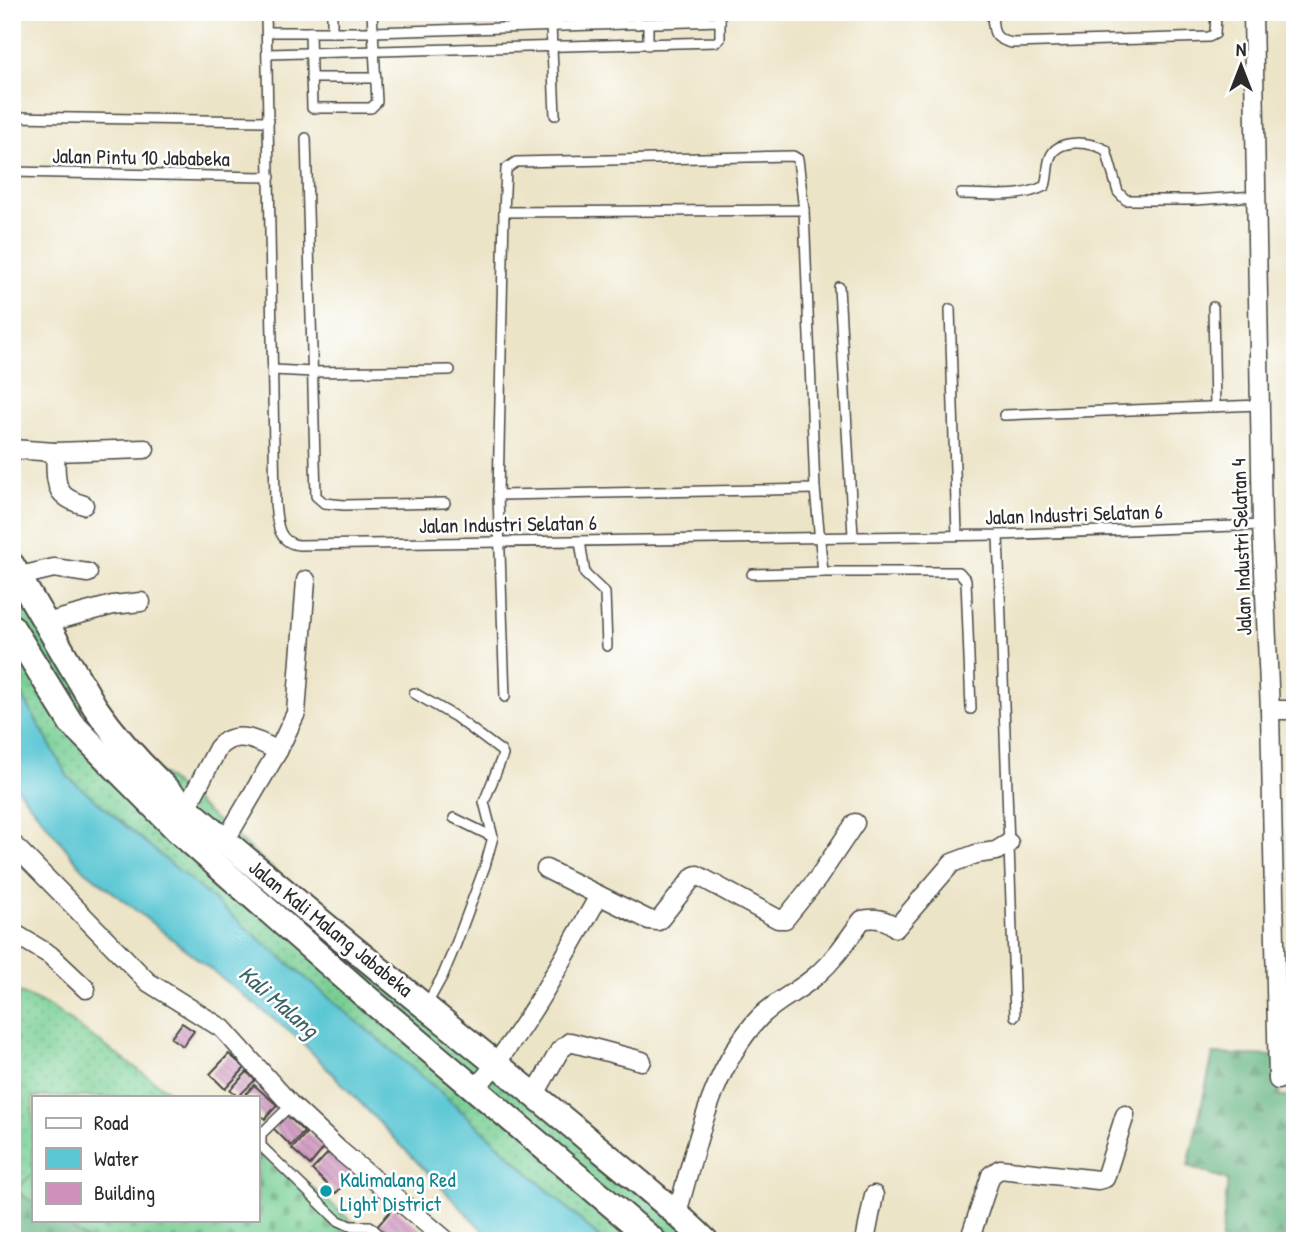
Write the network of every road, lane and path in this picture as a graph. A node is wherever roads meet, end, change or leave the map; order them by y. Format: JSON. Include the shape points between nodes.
{"nodes":[{"id":1,"x":266,"y":12,"type":"edge"},
{"id":2,"x":332,"y":12,"type":"edge"},
{"id":3,"x":372,"y":12,"type":"edge"},
{"id":4,"x":637,"y":12,"type":"edge"},
{"id":5,"x":992,"y":12,"type":"edge"},
{"id":6,"x":1216,"y":12,"type":"edge"},
{"id":7,"x":1254,"y":12,"type":"edge"},
{"id":8,"x":1293,"y":12,"type":"edge"},
{"id":9,"x":720,"y":17,"type":"edge"},
{"id":10,"x":643,"y":24,"type":"junction"},
{"id":11,"x":551,"y":25,"type":"junction"},
{"id":12,"x":267,"y":32,"type":"junction"},
{"id":13,"x":310,"y":32,"type":"junction"},
{"id":14,"x":332,"y":32,"type":"junction"},
{"id":15,"x":373,"y":32,"type":"junction"},
{"id":16,"x":648,"y":45,"type":"junction"},
{"id":17,"x":552,"y":46,"type":"junction"},
{"id":18,"x":374,"y":52,"type":"junction"},
{"id":19,"x":311,"y":53,"type":"junction"},
{"id":20,"x":268,"y":54,"type":"junction"},
{"id":21,"x":311,"y":78,"type":"junction"},
{"id":22,"x":376,"y":78,"type":"junction"},
{"id":23,"x":1295,"y":94,"type":"edge"},
{"id":24,"x":555,"y":115,"type":"dead end"},
{"id":25,"x":12,"y":117,"type":"edge"},
{"id":26,"x":269,"y":121,"type":"junction"},
{"id":27,"x":306,"y":138,"type":"dead end"},
{"id":28,"x":12,"y":172,"type":"edge"},
{"id":29,"x":270,"y":177,"type":"junction"},
{"id":30,"x":961,"y":194,"type":"dead end"},
{"id":31,"x":1256,"y":196,"type":"junction"},
{"id":32,"x":804,"y":210,"type":"junction"},
{"id":33,"x":504,"y":212,"type":"junction"},
{"id":34,"x":839,"y":287,"type":"dead end"},
{"id":35,"x":1213,"y":307,"type":"dead end"},
{"id":36,"x":950,"y":309,"type":"dead end"},
{"id":37,"x":273,"y":370,"type":"junction"},
{"id":38,"x":450,"y":370,"type":"dead end"},
{"id":39,"x":313,"y":372,"type":"junction"},
{"id":40,"x":1260,"y":405,"type":"junction"},
{"id":41,"x":1215,"y":407,"type":"junction"},
{"id":42,"x":1004,"y":415,"type":"dead end"},
{"id":43,"x":12,"y":449,"type":"edge"},
{"id":44,"x":145,"y":449,"type":"dead end"},
{"id":45,"x":55,"y":452,"type":"junction"},
{"id":46,"x":815,"y":489,"type":"junction"},
{"id":47,"x":498,"y":495,"type":"junction"},
{"id":48,"x":444,"y":503,"type":"dead end"},
{"id":49,"x":84,"y":505,"type":"dead end"},
{"id":50,"x":1262,"y":525,"type":"junction"},
{"id":51,"x":957,"y":535,"type":"junction"},
{"id":52,"x":998,"y":535,"type":"junction"},
{"id":53,"x":821,"y":537,"type":"junction"},
{"id":54,"x":853,"y":537,"type":"junction"},
{"id":55,"x":580,"y":541,"type":"junction"},
{"id":56,"x":499,"y":542,"type":"junction"},
{"id":57,"x":823,"y":572,"type":"junction"},
{"id":58,"x":14,"y":573,"type":"edge"},
{"id":59,"x":88,"y":573,"type":"dead end"},
{"id":60,"x":752,"y":574,"type":"dead end"},
{"id":61,"x":306,"y":580,"type":"dead end"},
{"id":62,"x":141,"y":602,"type":"dead end"},
{"id":63,"x":46,"y":624,"type":"junction"},
{"id":64,"x":12,"y":627,"type":"edge"},
{"id":65,"x":607,"y":646,"type":"dead end"},
{"id":66,"x":414,"y":693,"type":"dead end"},
{"id":67,"x":505,"y":697,"type":"dead end"},
{"id":68,"x":971,"y":709,"type":"dead end"},
{"id":69,"x":1269,"y":710,"type":"junction"},
{"id":70,"x":1295,"y":710,"type":"edge"},
{"id":71,"x":278,"y":751,"type":"junction"},
{"id":72,"x":187,"y":807,"type":"junction"},
{"id":73,"x":454,"y":818,"type":"dead end"},
{"id":74,"x":856,"y":823,"type":"dead end"},
{"id":75,"x":493,"y":836,"type":"junction"},
{"id":76,"x":225,"y":842,"type":"junction"},
{"id":77,"x":12,"y":843,"type":"edge"},
{"id":78,"x":1009,"y":843,"type":"junction"},
{"id":79,"x":546,"y":869,"type":"dead end"},
{"id":80,"x":599,"y":896,"type":"junction"},
{"id":81,"x":14,"y":936,"type":"edge"},
{"id":82,"x":86,"y":989,"type":"dead end"},
{"id":83,"x":426,"y":1005,"type":"junction"},
{"id":84,"x":1015,"y":1016,"type":"dead end"},
{"id":85,"x":642,"y":1061,"type":"dead end"},
{"id":86,"x":497,"y":1063,"type":"junction"},
{"id":87,"x":1278,"y":1080,"type":"dead end"},
{"id":88,"x":476,"y":1088,"type":"junction"},
{"id":89,"x":535,"y":1094,"type":"junction"},
{"id":90,"x":291,"y":1105,"type":"junction"},
{"id":91,"x":1125,"y":1115,"type":"dead end"},
{"id":92,"x":259,"y":1139,"type":"edge"},
{"id":93,"x":259,"y":1142,"type":"edge"},
{"id":94,"x":874,"y":1195,"type":"dead end"},
{"id":95,"x":677,"y":1213,"type":"junction"},
{"id":96,"x":386,"y":1241,"type":"edge"},
{"id":97,"x":447,"y":1241,"type":"edge"},
{"id":98,"x":654,"y":1241,"type":"edge"},
{"id":99,"x":706,"y":1241,"type":"edge"},
{"id":100,"x":864,"y":1241,"type":"edge"},
{"id":101,"x":969,"y":1241,"type":"edge"}],
"edges":[{"from":1,"to":12,"type":"lane","name":"Jalan Industri Selatan 6"},
{"from":2,"to":14,"type":"lane"},
{"from":3,"to":15,"type":"lane"},
{"from":4,"to":10,"type":"lane"},
{"from":5,"to":6,"type":"lane","via":[[994,33],[1001,41],[1012,43],[1209,37],[1215,34]]},
{"from":7,"to":31,"type":"street","name":"Jalan Industri Selatan 4"},
{"from":8,"to":23,"type":"lane"},
{"from":9,"to":10,"type":"lane"},
{"from":9,"to":16,"type":"lane","via":[[718,41]]},
{"from":10,"to":11,"type":"lane"},
{"from":10,"to":16,"type":"lane"},
{"from":11,"to":15,"type":"lane"},
{"from":11,"to":17,"type":"lane"},
{"from":12,"to":13,"type":"lane"},
{"from":12,"to":20,"type":"lane","name":"Jalan Industri Selatan 6"},
{"from":13,"to":14,"type":"lane"},
{"from":13,"to":19,"type":"lane"},
{"from":14,"to":15,"type":"lane"},
{"from":15,"to":18,"type":"lane"},
{"from":16,"to":17,"type":"lane"},
{"from":17,"to":18,"type":"lane"},
{"from":17,"to":24,"type":"lane"},
{"from":18,"to":19,"type":"lane"},
{"from":18,"to":22,"type":"lane"},
{"from":19,"to":20,"type":"lane"},
{"from":19,"to":21,"type":"lane"},
{"from":20,"to":26,"type":"lane","name":"Jalan Industri Selatan 6"},
{"from":21,"to":22,"type":"lane"},
{"from":21,"to":22,"type":"lane","via":[[313,109],[371,108],[377,102]]},
{"from":25,"to":26,"type":"lane","name":"Jalan Pintu 10 Jababeka"},
{"from":26,"to":29,"type":"lane","name":"Jalan Industri Selatan 6"},
{"from":27,"to":39,"type":"lane"},
{"from":28,"to":29,"type":"lane","name":"Jalan Pintu 10 Jababeka"},
{"from":29,"to":37,"type":"lane","name":"Jalan Industri Selatan 6"},
{"from":30,"to":31,"type":"lane","via":[[1038,190],[1045,186],[1056,149],[1089,144],[1106,150],[1118,192],[1126,200]]},
{"from":31,"to":40,"type":"street","name":"Jalan Industri Selatan 4"},
{"from":32,"to":33,"type":"lane"},
{"from":32,"to":33,"type":"lane","via":[[798,159],[793,156],[516,162],[506,169]]},
{"from":32,"to":46,"type":"lane"},
{"from":33,"to":47,"type":"lane"},
{"from":34,"to":54,"type":"lane"},
{"from":35,"to":41,"type":"lane"},
{"from":36,"to":51,"type":"lane"},
{"from":37,"to":39,"type":"lane"},
{"from":37,"to":56,"type":"lane","name":"Jalan Industri Selatan 6","via":[[275,503],[279,531],[286,541],[299,545]]},
{"from":38,"to":39,"type":"lane"},
{"from":39,"to":48,"type":"lane","via":[[319,501],[344,505]]},
{"from":40,"to":41,"type":"lane"},
{"from":40,"to":50,"type":"street","name":"Jalan Industri Selatan 4"},
{"from":41,"to":42,"type":"lane"},
{"from":43,"to":45,"type":"street"},
{"from":44,"to":45,"type":"street"},
{"from":45,"to":49,"type":"street","via":[[62,496]]},
{"from":46,"to":47,"type":"lane"},
{"from":46,"to":53,"type":"lane"},
{"from":47,"to":56,"type":"lane"},
{"from":50,"to":52,"type":"lane","name":"Jalan Industri Selatan 6"},
{"from":50,"to":69,"type":"street","name":"Jalan Industri Selatan 4"},
{"from":51,"to":52,"type":"lane","name":"Jalan Industri Selatan 6"},
{"from":51,"to":54,"type":"lane","name":"Jalan Industri Selatan 6"},
{"from":52,"to":78,"type":"lane"},
{"from":53,"to":54,"type":"lane","name":"Jalan Industri Selatan 6"},
{"from":53,"to":55,"type":"lane","name":"Jalan Industri Selatan 6"},
{"from":53,"to":57,"type":"lane"},
{"from":55,"to":56,"type":"lane","name":"Jalan Industri Selatan 6"},
{"from":55,"to":65,"type":"lane","via":[[585,574],[605,593]]},
{"from":56,"to":67,"type":"lane"},
{"from":57,"to":60,"type":"lane"},
{"from":57,"to":68,"type":"lane","via":[[959,572],[964,576]]},
{"from":58,"to":59,"type":"street","via":[[54,568]]},
{"from":58,"to":63,"type":"main road","name":"Jalan Kali Malang Jababeka"},
{"from":61,"to":71,"type":"street","via":[[296,713]]},
{"from":62,"to":63,"type":"street"},
{"from":63,"to":72,"type":"main road","name":"Jalan Kali Malang Jababeka","via":[[110,729]]},
{"from":64,"to":88,"type":"main road","name":"Jalan Kali Malang Jababeka","via":[[71,723],[117,772],[189,842]]},
{"from":66,"to":75,"type":"lane","via":[[454,716],[502,753],[484,802]]},
{"from":69,"to":70,"type":"street"},
{"from":69,"to":87,"type":"street","name":"Jalan Industri Selatan 4"},
{"from":71,"to":72,"type":"street","via":[[250,739],[225,741]]},
{"from":71,"to":76,"type":"street"},
{"from":72,"to":76,"type":"main road","name":"Jalan Kali Malang Jababeka"},
{"from":73,"to":75,"type":"lane"},
{"from":74,"to":80,"type":"street","via":[[785,919],[697,875],[658,920]]},
{"from":75,"to":83,"type":"lane","via":[[456,944]]},
{"from":76,"to":83,"type":"main road","name":"Jalan Kali Malang Jababeka"},
{"from":77,"to":90,"type":"street","via":[[148,982],[223,1029]]},
{"from":78,"to":84,"type":"lane"},
{"from":78,"to":95,"type":"street","via":[[952,863],[896,928],[874,918],[862,920],[818,975],[757,1020],[721,1073]]},
{"from":79,"to":80,"type":"street"},
{"from":80,"to":86,"type":"street"},
{"from":81,"to":82,"type":"street","via":[[50,955]]},
{"from":83,"to":86,"type":"main road","name":"Jalan Kali Malang Jababeka"},
{"from":85,"to":89,"type":"street","via":[[570,1042],[560,1050]]},
{"from":86,"to":88,"type":"street"},
{"from":86,"to":89,"type":"main road","name":"Jalan Kali Malang Jababeka"},
{"from":88,"to":98,"type":"main road","name":"Jalan Kali Malang Jababeka"},
{"from":89,"to":95,"type":"main road","name":"Jalan Kali Malang Jababeka"},
{"from":90,"to":92,"type":"lane"},
{"from":90,"to":97,"type":"street"},
{"from":91,"to":101,"type":"street","via":[[1105,1178],[1000,1169],[990,1175]]},
{"from":93,"to":96,"type":"lane","via":[[328,1213],[350,1226],[370,1226]]},
{"from":94,"to":100,"type":"street"},
{"from":95,"to":99,"type":"main road","name":"Jalan Kali Malang Jababeka"}]}
